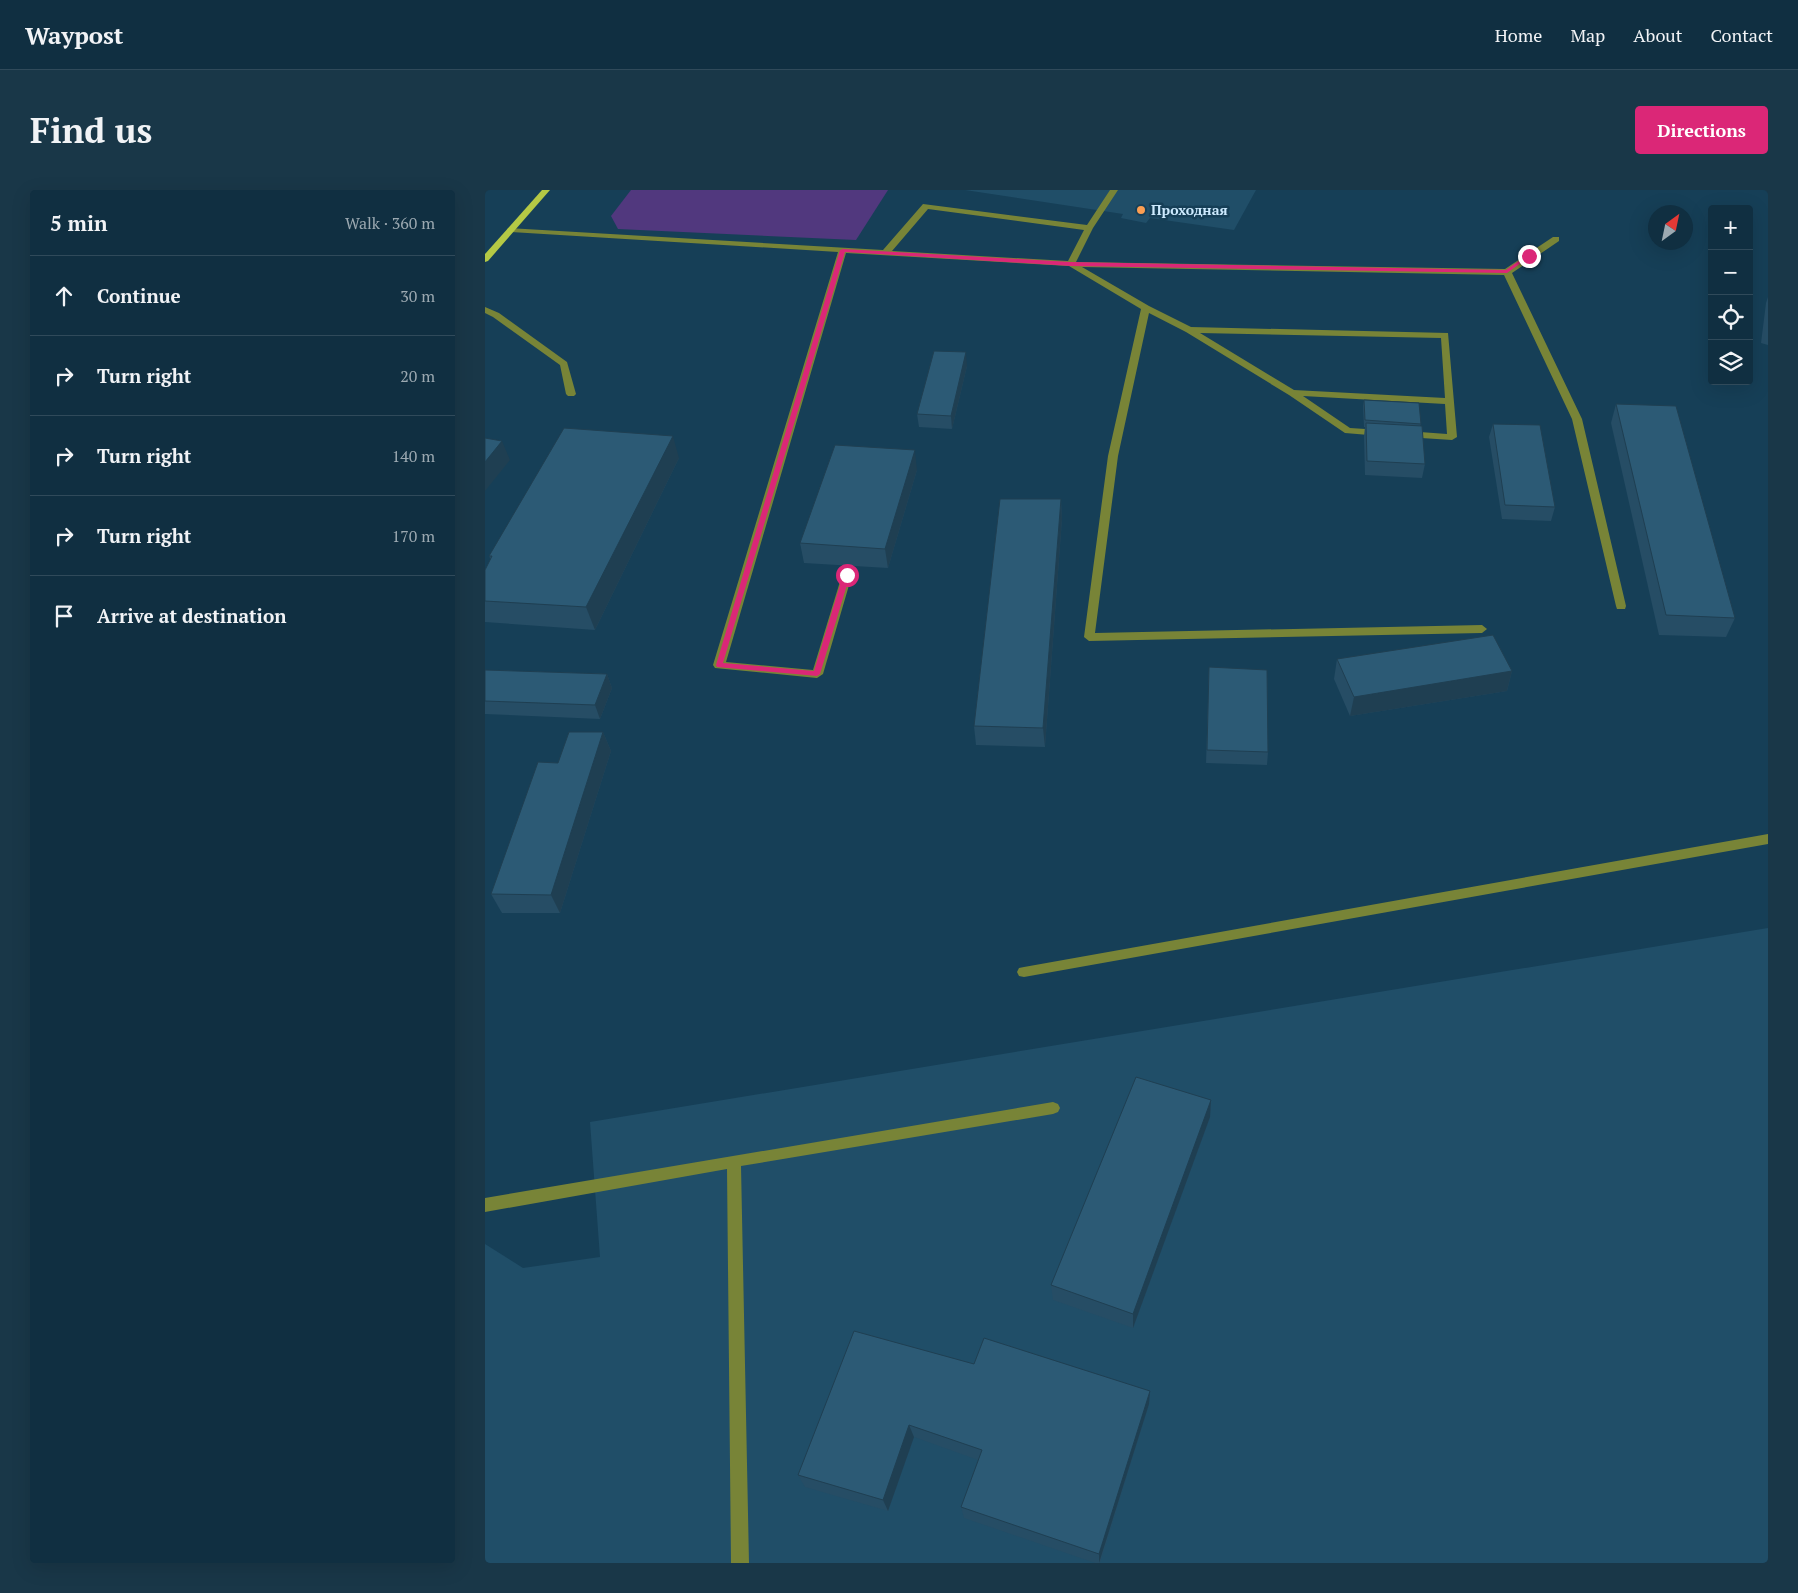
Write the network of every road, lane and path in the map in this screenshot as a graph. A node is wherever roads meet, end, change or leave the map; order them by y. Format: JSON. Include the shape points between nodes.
{"nodes":[{"id":1,"x":545,"y":190,"type":"edge"},
{"id":2,"x":1114,"y":190,"type":"edge"},
{"id":3,"x":1089,"y":228,"type":"junction"},
{"id":4,"x":511,"y":230,"type":"junction"},
{"id":5,"x":1556,"y":240,"type":"dead end"},
{"id":6,"x":843,"y":250,"type":"junction"},
{"id":7,"x":886,"y":252,"type":"junction"},
{"id":8,"x":485,"y":259,"type":"edge"},
{"id":9,"x":1071,"y":264,"type":"junction"},
{"id":10,"x":1507,"y":272,"type":"junction"},
{"id":11,"x":1146,"y":308,"type":"junction"},
{"id":12,"x":485,"y":310,"type":"edge"},
{"id":13,"x":1189,"y":330,"type":"junction"},
{"id":14,"x":1292,"y":393,"type":"junction"},
{"id":15,"x":571,"y":394,"type":"dead end"},
{"id":16,"x":1449,"y":401,"type":"junction"},
{"id":17,"x":847,"y":575,"type":"edge"},
{"id":18,"x":1621,"y":606,"type":"dead end"},
{"id":19,"x":1482,"y":629,"type":"dead end"},
{"id":20,"x":1768,"y":839,"type":"edge"},
{"id":21,"x":1024,"y":972,"type":"dead end"},
{"id":22,"x":1053,"y":1108,"type":"dead end"},
{"id":23,"x":734,"y":1161,"type":"junction"},
{"id":24,"x":485,"y":1206,"type":"edge"},
{"id":25,"x":740,"y":1563,"type":"edge"}],
"edges":[{"from":1,"to":4,"type":"main road"},
{"from":2,"to":3,"type":"street"},
{"from":3,"to":7,"type":"street","via":[[925,206]]},
{"from":3,"to":9,"type":"street"},
{"from":4,"to":6,"type":"street"},
{"from":4,"to":8,"type":"main road"},
{"from":5,"to":10,"type":"street"},
{"from":6,"to":7,"type":"street"},
{"from":6,"to":17,"type":"street","via":[[719,665],[817,674]]},
{"from":7,"to":9,"type":"street"},
{"from":9,"to":10,"type":"street"},
{"from":9,"to":11,"type":"street"},
{"from":10,"to":18,"type":"street","via":[[1577,419]]},
{"from":11,"to":13,"type":"street"},
{"from":11,"to":19,"type":"street","via":[[1113,456],[1089,636]]},
{"from":12,"to":15,"type":"street","via":[[497,315],[564,364]]},
{"from":13,"to":14,"type":"street"},
{"from":13,"to":16,"type":"street","via":[[1445,335]]},
{"from":14,"to":16,"type":"street"},
{"from":14,"to":16,"type":"street","via":[[1348,431],[1452,437]]},
{"from":20,"to":21,"type":"street"},
{"from":22,"to":23,"type":"street"},
{"from":23,"to":24,"type":"street"},
{"from":23,"to":25,"type":"street"}]}
